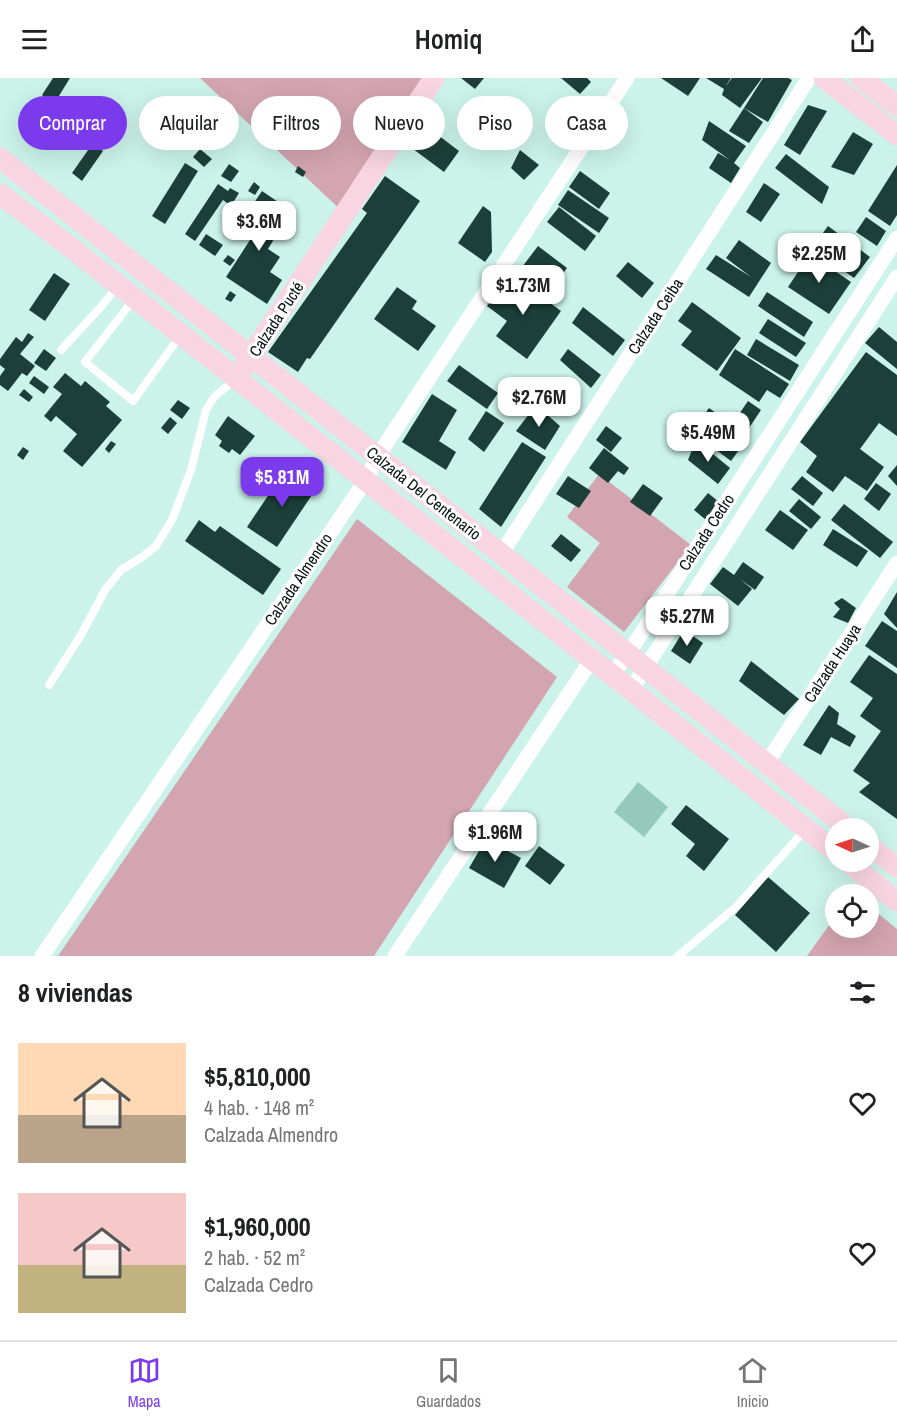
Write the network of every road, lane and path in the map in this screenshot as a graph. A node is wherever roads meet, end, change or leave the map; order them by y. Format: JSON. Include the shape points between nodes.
{"nodes":[{"id":1,"x":434,"y":78,"type":"edge"},
{"id":2,"x":627,"y":78,"type":"edge"},
{"id":3,"x":809,"y":78,"type":"edge"},
{"id":4,"x":824,"y":78,"type":"edge"},
{"id":5,"x":861,"y":78,"type":"edge"},
{"id":6,"x":897,"y":106,"type":"edge"},
{"id":7,"x":897,"y":135,"type":"edge"},
{"id":8,"x":0,"y":158,"type":"edge"},
{"id":9,"x":0,"y":194,"type":"edge"},
{"id":10,"x":897,"y":238,"type":"edge"},
{"id":11,"x":897,"y":277,"type":"edge"},
{"id":12,"x":118,"y":285,"type":"junction"},
{"id":13,"x":135,"y":298,"type":"junction"},
{"id":14,"x":182,"y":335,"type":"junction"},
{"id":15,"x":61,"y":350,"type":"dead end"},
{"id":16,"x":251,"y":357,"type":"junction"},
{"id":17,"x":236,"y":378,"type":"junction"},
{"id":18,"x":378,"y":457,"type":"junction"},
{"id":19,"x":366,"y":480,"type":"junction"},
{"id":20,"x":501,"y":554,"type":"junction"},
{"id":21,"x":897,"y":563,"type":"edge"},
{"id":22,"x":627,"y":654,"type":"junction"},
{"id":23,"x":592,"y":659,"type":"junction"},
{"id":24,"x":645,"y":668,"type":"junction"},
{"id":25,"x":612,"y":675,"type":"junction"},
{"id":26,"x":49,"y":685,"type":"dead end"},
{"id":27,"x":631,"y":690,"type":"junction"},
{"id":28,"x":766,"y":764,"type":"junction"},
{"id":29,"x":835,"y":818,"type":"edge"},
{"id":30,"x":806,"y":829,"type":"junction"},
{"id":31,"x":825,"y":844,"type":"edge"},
{"id":32,"x":879,"y":850,"type":"edge"},
{"id":33,"x":894,"y":859,"type":"edge"},
{"id":34,"x":861,"y":872,"type":"edge"},
{"id":35,"x":897,"y":901,"type":"edge"},
{"id":36,"x":42,"y":956,"type":"edge"},
{"id":37,"x":394,"y":956,"type":"edge"},
{"id":38,"x":678,"y":956,"type":"edge"}],
"edges":[{"from":1,"to":16,"type":"main road","name":"Calzada Pucté"},
{"from":2,"to":18,"type":"street","name":"Calzada Almendro"},
{"from":3,"to":20,"type":"street","name":"Calzada Ceiba"},
{"from":4,"to":7,"type":"main road"},
{"from":5,"to":6,"type":"main road"},
{"from":8,"to":16,"type":"main road","name":"Calzada Del Centenario"},
{"from":9,"to":12,"type":"main road","name":"Calzada Del Centenario"},
{"from":10,"to":22,"type":"street","name":"Calzada Cedro"},
{"from":11,"to":24,"type":"street","name":"Calzada Cedro"},
{"from":12,"to":13,"type":"main road","name":"Calzada Del Centenario"},
{"from":12,"to":15,"type":"lane"},
{"from":13,"to":14,"type":"main road","name":"Calzada Del Centenario"},
{"from":13,"to":14,"type":"lane","via":[[85,362],[133,401]]},
{"from":14,"to":17,"type":"main road","name":"Calzada Del Centenario"},
{"from":16,"to":17,"type":"main road","name":"Calzada Pucté"},
{"from":16,"to":18,"type":"main road","name":"Calzada Del Centenario"},
{"from":17,"to":19,"type":"main road","name":"Calzada Del Centenario"},
{"from":17,"to":26,"type":"lane","via":[[214,397],[206,410],[191,470],[172,519],[156,546],[121,570]]},
{"from":18,"to":19,"type":"street","name":"Calzada Almendro"},
{"from":18,"to":20,"type":"main road","name":"Calzada Del Centenario"},
{"from":19,"to":23,"type":"main road","name":"Calzada Del Centenario"},
{"from":19,"to":36,"type":"street","name":"Calzada Almendro"},
{"from":20,"to":22,"type":"main road","name":"Calzada Del Centenario"},
{"from":21,"to":28,"type":"street","name":"Calzada Huaya"},
{"from":22,"to":24,"type":"main road","name":"Calzada Del Centenario"},
{"from":22,"to":25,"type":"street","name":"Calzada Cedro"},
{"from":23,"to":25,"type":"main road","name":"Calzada Del Centenario"},
{"from":23,"to":37,"type":"street"},
{"from":24,"to":27,"type":"street","name":"Calzada Cedro"},
{"from":24,"to":28,"type":"main road","name":"Calzada Del Centenario"},
{"from":25,"to":27,"type":"main road","name":"Calzada Del Centenario"},
{"from":27,"to":30,"type":"main road","name":"Calzada Del Centenario"},
{"from":28,"to":29,"type":"main road","name":"Calzada Del Centenario"},
{"from":30,"to":31,"type":"main road","name":"Calzada Del Centenario"},
{"from":30,"to":38,"type":"lane","via":[[737,906]]},
{"from":32,"to":33,"type":"main road"},
{"from":34,"to":35,"type":"main road"}]}
